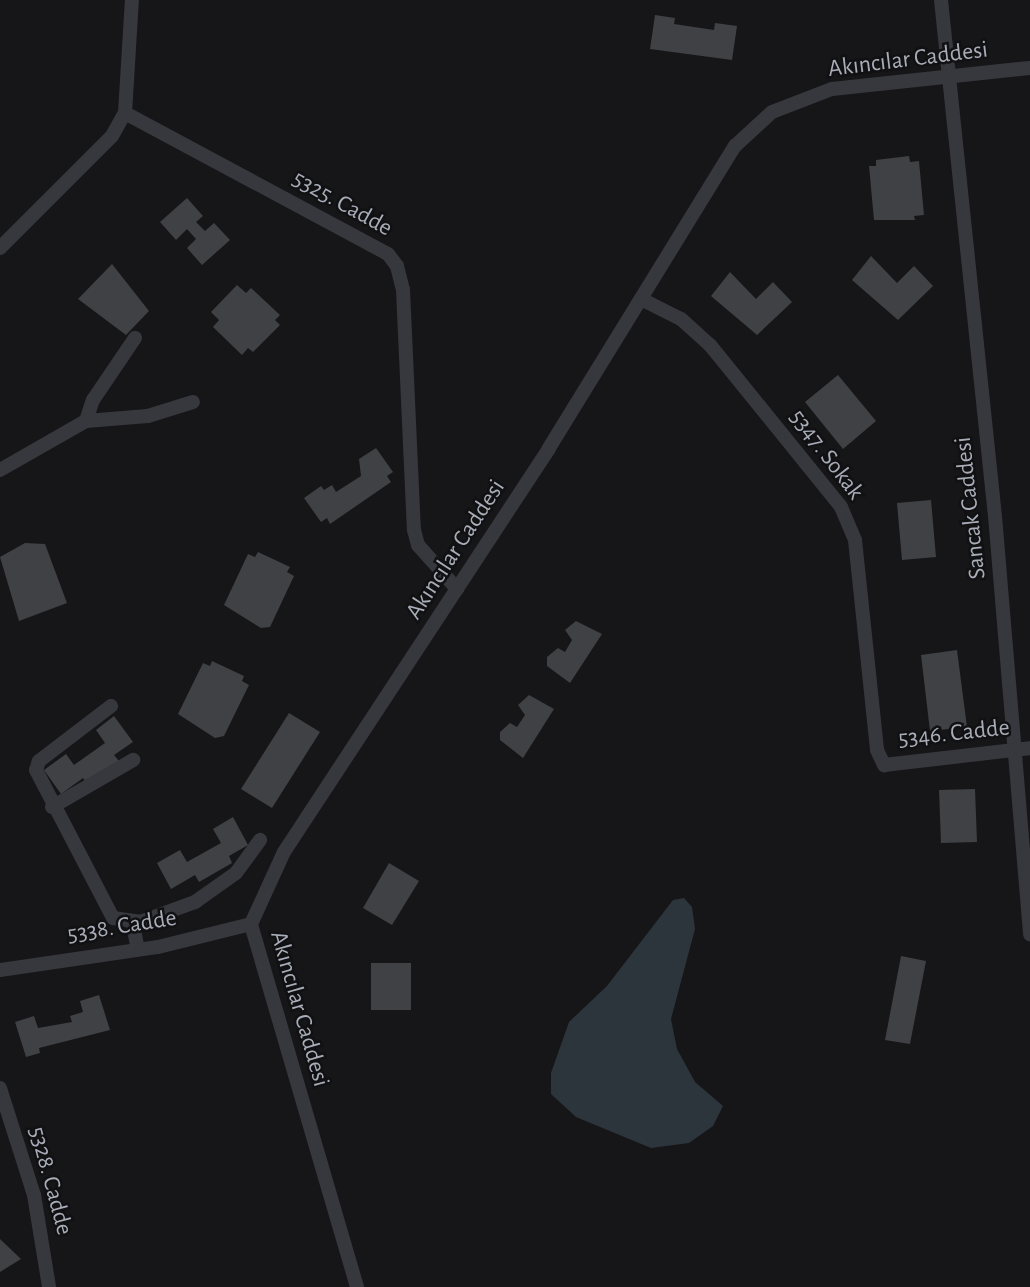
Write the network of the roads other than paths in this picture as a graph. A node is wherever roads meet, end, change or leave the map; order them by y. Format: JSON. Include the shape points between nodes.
{"nodes":[{"id":1,"x":132,"y":0,"type":"edge"},
{"id":2,"x":941,"y":0,"type":"edge"},
{"id":3,"x":1030,"y":68,"type":"edge"},
{"id":4,"x":950,"y":76,"type":"junction"},
{"id":5,"x":125,"y":113,"type":"junction"},
{"id":6,"x":0,"y":248,"type":"edge"},
{"id":7,"x":641,"y":299,"type":"junction"},
{"id":8,"x":135,"y":338,"type":"dead end"},
{"id":9,"x":193,"y":402,"type":"dead end"},
{"id":10,"x":86,"y":421,"type":"junction"},
{"id":11,"x":0,"y":470,"type":"edge"},
{"id":12,"x":457,"y":589,"type":"junction"},
{"id":13,"x":111,"y":706,"type":"dead end"},
{"id":14,"x":1030,"y":748,"type":"edge"},
{"id":15,"x":1015,"y":750,"type":"junction"},
{"id":16,"x":133,"y":760,"type":"dead end"},
{"id":17,"x":884,"y":765,"type":"joint"},
{"id":18,"x":52,"y":807,"type":"junction"},
{"id":19,"x":260,"y":840,"type":"dead end"},
{"id":20,"x":132,"y":921,"type":"junction"},
{"id":21,"x":251,"y":924,"type":"junction"},
{"id":22,"x":1030,"y":935,"type":"edge"},
{"id":23,"x":138,"y":949,"type":"junction"},
{"id":24,"x":0,"y":970,"type":"edge"},
{"id":25,"x":0,"y":1088,"type":"edge"},
{"id":26,"x":49,"y":1287,"type":"edge"},
{"id":27,"x":357,"y":1287,"type":"edge"}],
"edges":[{"from":1,"to":5,"type":"street"},
{"from":2,"to":4,"type":"street","name":"Sancak Caddesi"},
{"from":3,"to":4,"type":"street","name":"Akıncılar Caddesi"},
{"from":4,"to":7,"type":"street","name":"Akıncılar Caddesi","via":[[832,89],[772,112],[735,146]]},
{"from":4,"to":15,"type":"street","name":"Sancak Caddesi"},
{"from":5,"to":6,"type":"street","via":[[112,136]]},
{"from":5,"to":12,"type":"street","name":"5325. Cadde","via":[[388,254],[397,266],[403,290],[414,530],[418,545]]},
{"from":7,"to":12,"type":"street","name":"Akıncılar Caddesi"},
{"from":7,"to":17,"type":"street","name":"5347. Sokak","via":[[681,319],[710,345],[842,507],[855,540],[877,750]]},
{"from":8,"to":10,"type":"street","via":[[93,400]]},
{"from":9,"to":10,"type":"street","via":[[148,416]]},
{"from":10,"to":11,"type":"street"},
{"from":12,"to":21,"type":"street","name":"Akıncılar Caddesi","via":[[285,852]]},
{"from":13,"to":18,"type":"street","via":[[39,761],[39,782]]},
{"from":14,"to":15,"type":"street","name":"5346. Cadde"},
{"from":15,"to":17,"type":"street","name":"5346. Cadde"},
{"from":15,"to":22,"type":"street","name":"Sancak Caddesi"},
{"from":16,"to":18,"type":"street"},
{"from":18,"to":20,"type":"street","via":[[107,912]]},
{"from":19,"to":20,"type":"street","via":[[236,873],[195,902]]},
{"from":20,"to":23,"type":"street"},
{"from":21,"to":23,"type":"street","name":"5338. Cadde"},
{"from":21,"to":27,"type":"street","name":"Akıncılar Caddesi"},
{"from":23,"to":24,"type":"street","name":"5338. Cadde"},
{"from":25,"to":26,"type":"street","name":"5328. Cadde","via":[[34,1195]]}]}
